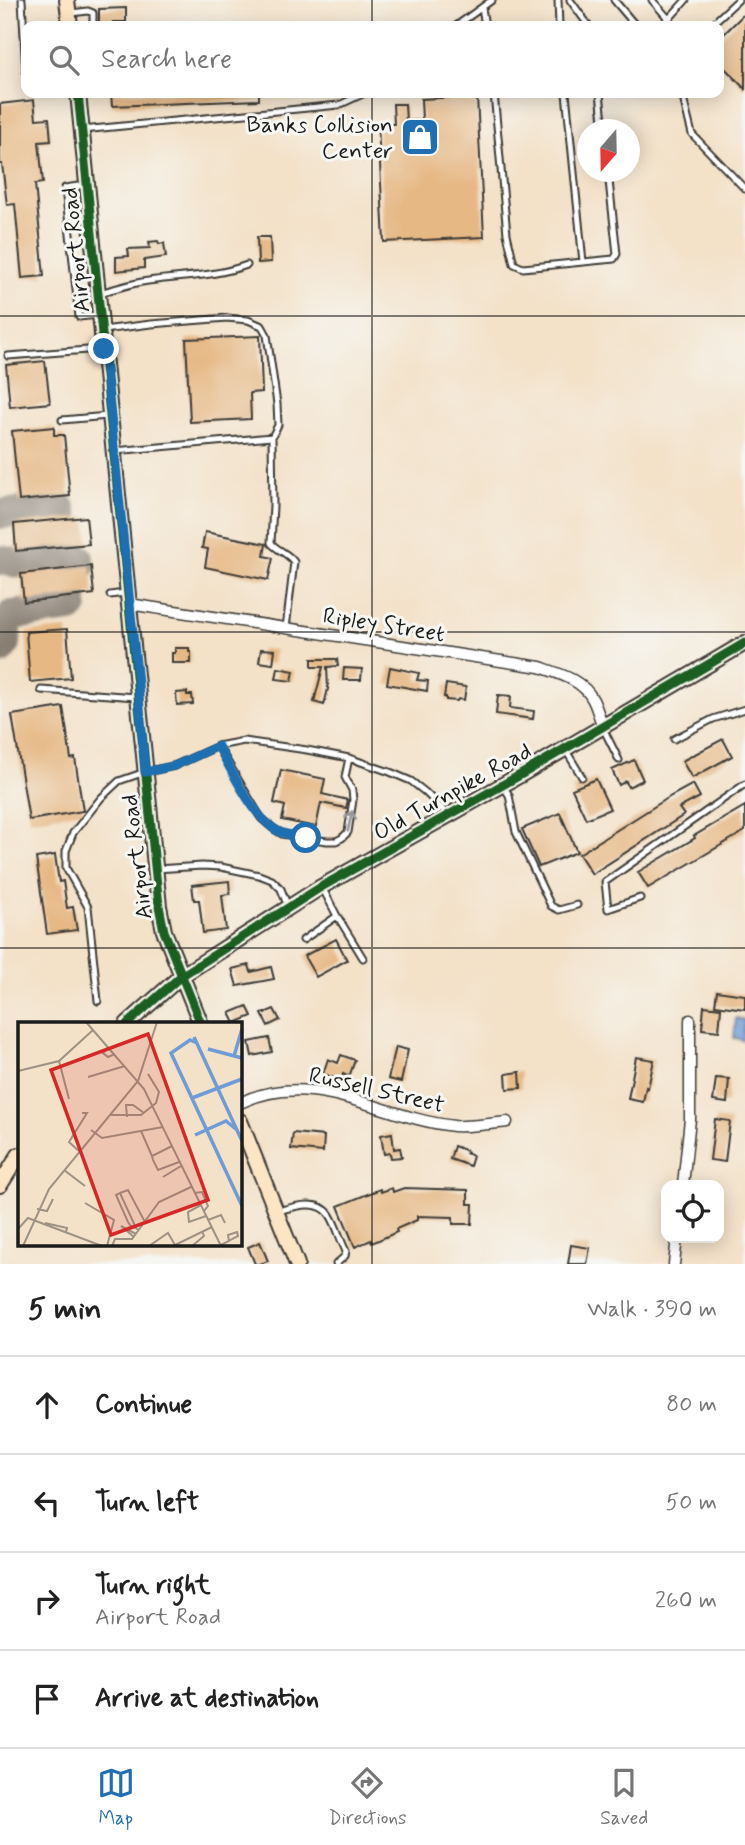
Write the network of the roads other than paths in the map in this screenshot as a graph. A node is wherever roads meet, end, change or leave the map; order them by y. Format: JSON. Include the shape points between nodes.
{"nodes":[{"id":1,"x":22,"y":0,"type":"edge"},
{"id":2,"x":492,"y":0,"type":"edge"},
{"id":3,"x":558,"y":0,"type":"edge"},
{"id":4,"x":570,"y":0,"type":"edge"},
{"id":5,"x":614,"y":0,"type":"edge"},
{"id":6,"x":652,"y":0,"type":"edge"},
{"id":7,"x":686,"y":0,"type":"edge"},
{"id":8,"x":737,"y":0,"type":"edge"},
{"id":9,"x":482,"y":8,"type":"junction"},
{"id":10,"x":69,"y":13,"type":"edge"},
{"id":11,"x":23,"y":21,"type":"edge"},
{"id":12,"x":93,"y":21,"type":"edge"},
{"id":13,"x":463,"y":21,"type":"edge"},
{"id":14,"x":484,"y":21,"type":"edge"},
{"id":15,"x":559,"y":21,"type":"edge"},
{"id":16,"x":585,"y":21,"type":"edge"},
{"id":17,"x":632,"y":21,"type":"edge"},
{"id":18,"x":666,"y":21,"type":"edge"},
{"id":19,"x":668,"y":21,"type":"edge"},
{"id":20,"x":715,"y":21,"type":"edge"},
{"id":21,"x":79,"y":98,"type":"edge"},
{"id":22,"x":354,"y":98,"type":"edge"},
{"id":23,"x":494,"y":98,"type":"edge"},
{"id":24,"x":567,"y":98,"type":"edge"},
{"id":25,"x":601,"y":98,"type":"edge"},
{"id":26,"x":683,"y":98,"type":"edge"},
{"id":27,"x":603,"y":119,"type":"edge"},
{"id":28,"x":82,"y":130,"type":"junction"},
{"id":29,"x":609,"y":182,"type":"edge"},
{"id":30,"x":88,"y":185,"type":"junction"},
{"id":31,"x":745,"y":189,"type":"edge"},
{"id":32,"x":583,"y":262,"type":"junction"},
{"id":33,"x":247,"y":265,"type":"dead end"},
{"id":34,"x":99,"y":293,"type":"junction"},
{"id":35,"x":101,"y":315,"type":"junction"},
{"id":36,"x":103,"y":330,"type":"junction"},
{"id":37,"x":104,"y":349,"type":"junction"},
{"id":38,"x":8,"y":356,"type":"dead end"},
{"id":39,"x":111,"y":415,"type":"junction"},
{"id":40,"x":62,"y":420,"type":"dead end"},
{"id":41,"x":272,"y":437,"type":"junction"},
{"id":42,"x":114,"y":451,"type":"junction"},
{"id":43,"x":110,"y":594,"type":"dead end"},
{"id":44,"x":129,"y":598,"type":"junction"},
{"id":45,"x":286,"y":628,"type":"junction"},
{"id":46,"x":745,"y":643,"type":"edge"},
{"id":47,"x":41,"y":691,"type":"dead end"},
{"id":48,"x":139,"y":697,"type":"junction"},
{"id":49,"x":745,"y":709,"type":"edge"},
{"id":50,"x":603,"y":727,"type":"junction"},
{"id":51,"x":674,"y":739,"type":"dead end"},
{"id":52,"x":218,"y":746,"type":"junction"},
{"id":53,"x":565,"y":749,"type":"junction"},
{"id":54,"x":349,"y":758,"type":"junction"},
{"id":55,"x":619,"y":760,"type":"dead end"},
{"id":56,"x":145,"y":772,"type":"junction"},
{"id":57,"x":582,"y":777,"type":"dead end"},
{"id":58,"x":745,"y":784,"type":"edge"},
{"id":59,"x":502,"y":785,"type":"junction"},
{"id":60,"x":449,"y":815,"type":"junction"},
{"id":61,"x":155,"y":869,"type":"junction"},
{"id":62,"x":321,"y":887,"type":"junction"},
{"id":63,"x":640,"y":898,"type":"dead end"},
{"id":64,"x":577,"y":905,"type":"dead end"},
{"id":65,"x":288,"y":907,"type":"junction"},
{"id":66,"x":337,"y":916,"type":"junction"},
{"id":67,"x":303,"y":940,"type":"dead end"},
{"id":68,"x":363,"y":958,"type":"dead end"},
{"id":69,"x":181,"y":976,"type":"junction"},
{"id":70,"x":98,"y":1001,"type":"dead end"},
{"id":71,"x":690,"y":1020,"type":"dead end"},
{"id":72,"x":130,"y":1022,"type":"edge"},
{"id":73,"x":200,"y":1022,"type":"edge"},
{"id":74,"x":242,"y":1102,"type":"edge"},
{"id":75,"x":508,"y":1122,"type":"dead end"},
{"id":76,"x":244,"y":1144,"type":"edge"},
{"id":77,"x":18,"y":1157,"type":"edge"},
{"id":78,"x":684,"y":1180,"type":"edge"},
{"id":79,"x":0,"y":1185,"type":"edge"},
{"id":80,"x":276,"y":1212,"type":"junction"},
{"id":81,"x":676,"y":1243,"type":"edge"},
{"id":82,"x":296,"y":1264,"type":"edge"},
{"id":83,"x":337,"y":1264,"type":"edge"},
{"id":84,"x":674,"y":1264,"type":"edge"}],
"edges":[{"from":1,"to":11,"type":"lane"},
{"from":2,"to":9,"type":"lane"},
{"from":3,"to":15,"type":"lane"},
{"from":4,"to":16,"type":"lane"},
{"from":5,"to":17,"type":"lane"},
{"from":6,"to":18,"type":"lane"},
{"from":7,"to":19,"type":"lane"},
{"from":8,"to":20,"type":"lane"},
{"from":9,"to":13,"type":"lane"},
{"from":9,"to":14,"type":"lane"},
{"from":10,"to":12,"type":"lane","via":[[88,11],[93,13]]},
{"from":21,"to":28,"type":"street","name":"Airport Road"},
{"from":22,"to":28,"type":"lane","via":[[339,105]]},
{"from":23,"to":32,"type":"lane","via":[[514,264],[523,268]]},
{"from":24,"to":32,"type":"lane"},
{"from":25,"to":27,"type":"lane"},
{"from":26,"to":31,"type":"lane","via":[[692,134]]},
{"from":28,"to":30,"type":"street","name":"Airport Road"},
{"from":29,"to":32,"type":"lane","via":[[617,254],[614,259]]},
{"from":30,"to":34,"type":"street","name":"Airport Road"},
{"from":30,"to":35,"type":"lane","via":[[65,188],[79,317]]},
{"from":33,"to":34,"type":"lane"},
{"from":34,"to":35,"type":"street","name":"Airport Road"},
{"from":35,"to":36,"type":"street","name":"Airport Road"},
{"from":36,"to":37,"type":"street","name":"Airport Road"},
{"from":36,"to":41,"type":"lane","via":[[227,318],[262,326],[277,404],[278,425]]},
{"from":37,"to":38,"type":"lane"},
{"from":37,"to":39,"type":"street","name":"Airport Road"},
{"from":39,"to":40,"type":"lane"},
{"from":39,"to":42,"type":"street","name":"Airport Road"},
{"from":41,"to":42,"type":"lane"},
{"from":41,"to":45,"type":"lane","via":[[271,543],[294,562]]},
{"from":42,"to":44,"type":"street","name":"Airport Road"},
{"from":43,"to":44,"type":"lane"},
{"from":44,"to":45,"type":"street","name":"Ripley Street"},
{"from":44,"to":48,"type":"street","name":"Airport Road"},
{"from":45,"to":50,"type":"street","name":"Ripley Street","via":[[540,667],[585,689]]},
{"from":46,"to":50,"type":"street","name":"Old Turnpike Road"},
{"from":47,"to":48,"type":"lane"},
{"from":48,"to":56,"type":"street","name":"Airport Road"},
{"from":49,"to":51,"type":"lane"},
{"from":50,"to":53,"type":"street","name":"Old Turnpike Road"},
{"from":50,"to":55,"type":"lane"},
{"from":52,"to":54,"type":"lane","via":[[244,741]]},
{"from":52,"to":54,"type":"lane","one_way":true,"via":[[261,818],[282,834],[327,841],[336,841],[348,832],[353,800],[345,777]]},
{"from":52,"to":56,"type":"lane","via":[[174,766]]},
{"from":53,"to":57,"type":"lane"},
{"from":53,"to":59,"type":"street","name":"Old Turnpike Road"},
{"from":54,"to":60,"type":"lane","via":[[411,781]]},
{"from":56,"to":61,"type":"street","name":"Airport Road"},
{"from":56,"to":70,"type":"lane","via":[[120,781],[102,798],[73,833],[66,851],[66,867],[88,907]]},
{"from":58,"to":63,"type":"lane","via":[[605,883],[608,909]]},
{"from":59,"to":60,"type":"street","name":"Old Turnpike Road"},
{"from":59,"to":64,"type":"lane","via":[[509,795],[516,832],[551,906],[559,910]]},
{"from":60,"to":62,"type":"street","name":"Old Turnpike Road"},
{"from":61,"to":65,"type":"lane","via":[[221,867],[259,875],[281,889]]},
{"from":61,"to":69,"type":"street","name":"Airport Road","via":[[164,931]]},
{"from":62,"to":65,"type":"street","name":"Old Turnpike Road"},
{"from":62,"to":66,"type":"lane"},
{"from":65,"to":69,"type":"street","name":"Old Turnpike Road"},
{"from":66,"to":67,"type":"lane"},
{"from":66,"to":68,"type":"lane"},
{"from":69,"to":72,"type":"street","name":"Old Turnpike Road"},
{"from":69,"to":73,"type":"street","name":"Airport Road"},
{"from":71,"to":78,"type":"street","via":[[690,1119]]},
{"from":74,"to":75,"type":"street","name":"Russell Street","via":[[272,1091],[308,1090],[455,1126]]},
{"from":76,"to":80,"type":"street"},
{"from":77,"to":79,"type":"street"},
{"from":80,"to":82,"type":"street"},
{"from":80,"to":83,"type":"lane","via":[[303,1205],[324,1209],[346,1251]]},
{"from":81,"to":84,"type":"street"}]}
